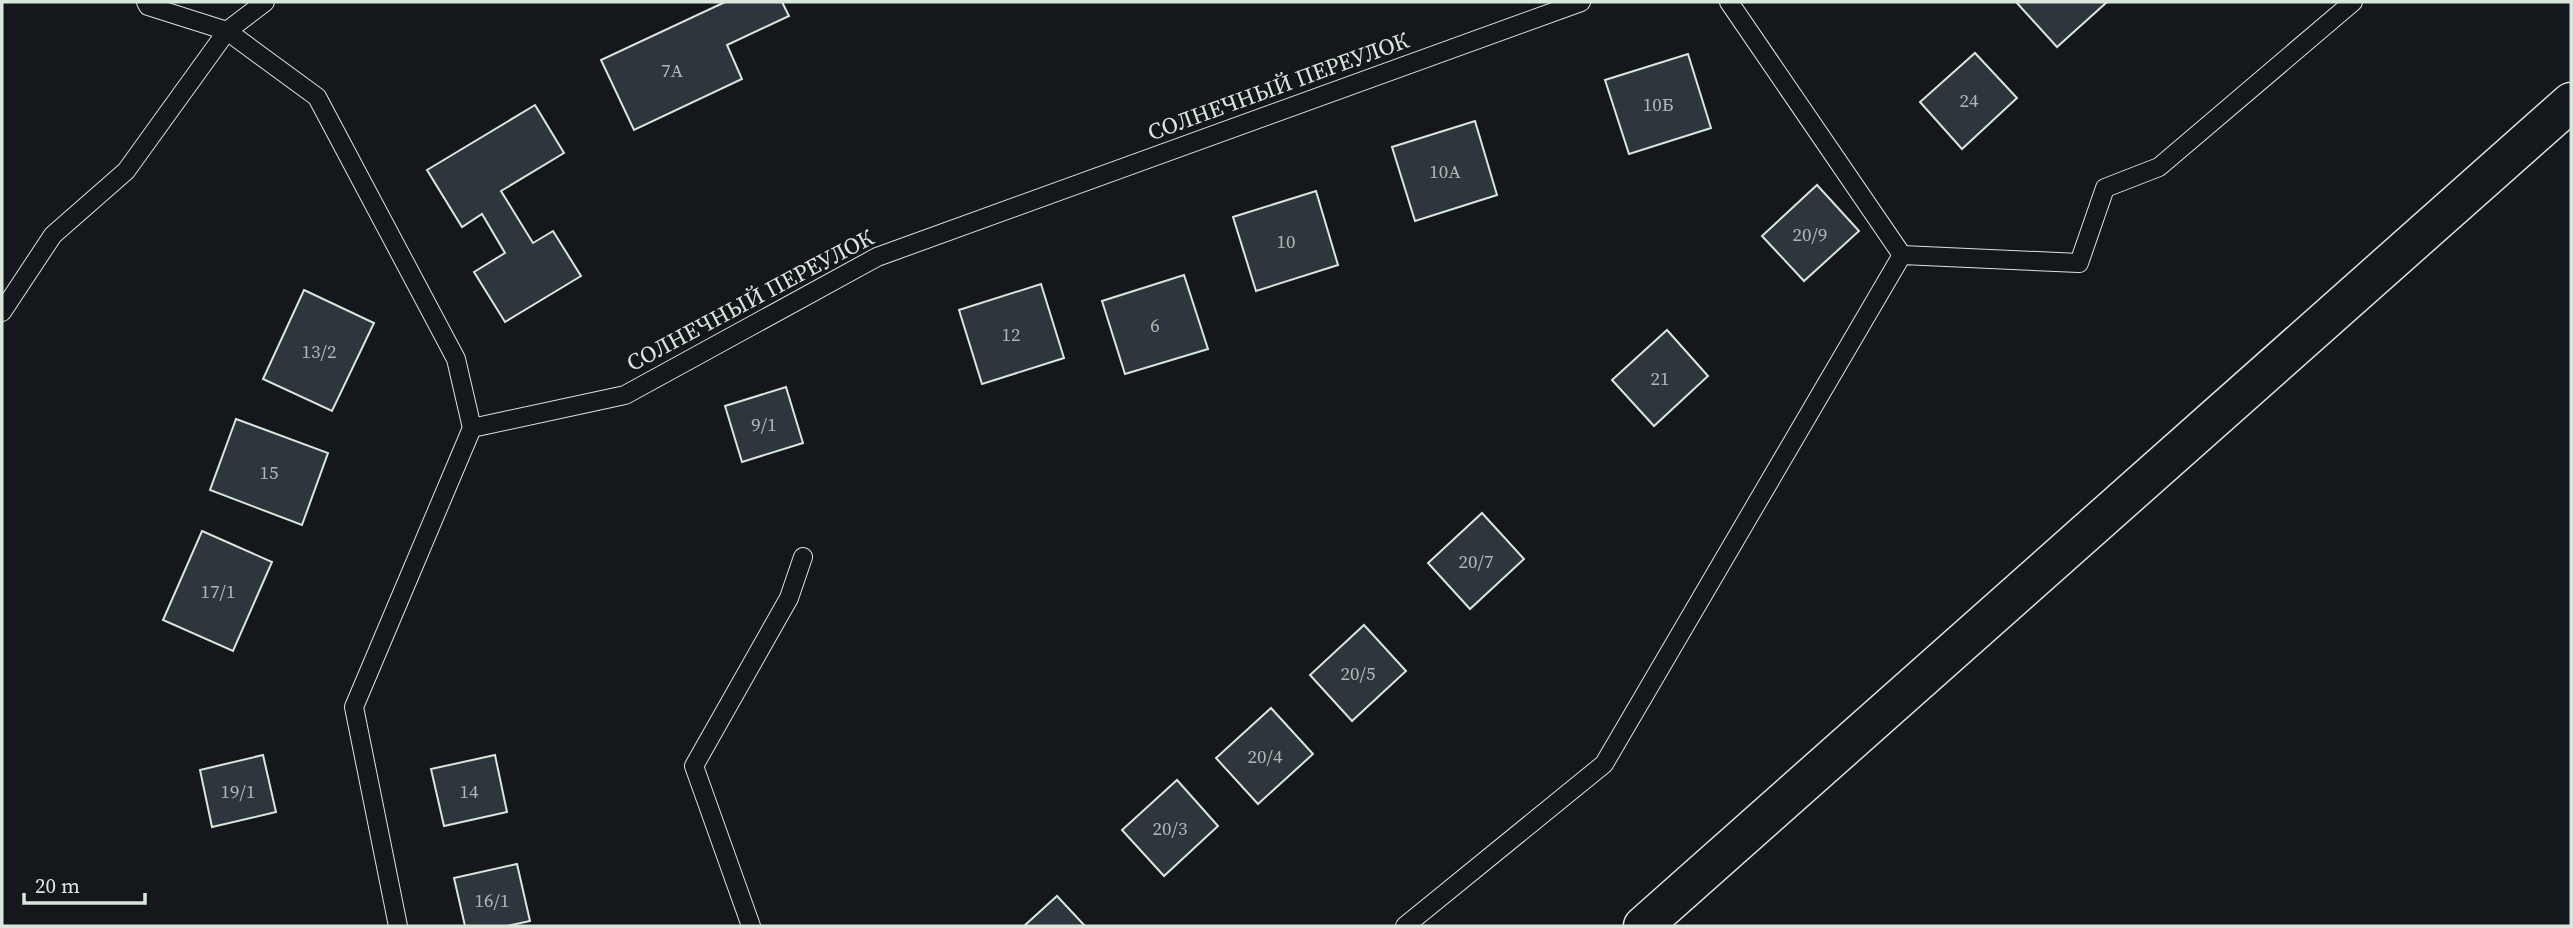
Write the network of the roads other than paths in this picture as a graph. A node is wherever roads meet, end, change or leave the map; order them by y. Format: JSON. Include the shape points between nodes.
{"nodes":[{"id":1,"x":146,"y":2,"type":"edge"},
{"id":2,"x":265,"y":2,"type":"edge"},
{"id":3,"x":1581,"y":2,"type":"edge"},
{"id":4,"x":1729,"y":2,"type":"edge"},
{"id":5,"x":2353,"y":2,"type":"edge"},
{"id":6,"x":228,"y":31,"type":"junction"},
{"id":7,"x":2571,"y":102,"type":"edge"},
{"id":8,"x":1902,"y":255,"type":"junction"},
{"id":9,"x":2,"y":312,"type":"edge"},
{"id":10,"x":472,"y":428,"type":"junction"},
{"id":11,"x":803,"y":557,"type":"dead end"},
{"id":12,"x":398,"y":926,"type":"edge"},
{"id":13,"x":751,"y":926,"type":"edge"},
{"id":14,"x":1405,"y":926,"type":"edge"},
{"id":15,"x":1643,"y":926,"type":"edge"}],
"edges":[{"from":1,"to":6,"type":"lane"},
{"from":2,"to":6,"type":"lane"},
{"from":3,"to":10,"type":"lane","name":"СОЛНЕЧНЫЙ ПЕРЕУЛОК","via":[[877,257],[625,395]]},
{"from":4,"to":8,"type":"lane"},
{"from":5,"to":8,"type":"lane","via":[[2159,167],[2105,188],[2080,263]]},
{"from":6,"to":9,"type":"lane","via":[[126,171],[52,235]]},
{"from":6,"to":10,"type":"lane","via":[[317,97],[456,359]]},
{"from":7,"to":15,"type":"highway"},
{"from":8,"to":14,"type":"lane","via":[[1604,764]]},
{"from":10,"to":12,"type":"lane","via":[[354,707]]},
{"from":11,"to":13,"type":"lane","via":[[789,598],[694,766]]}]}
